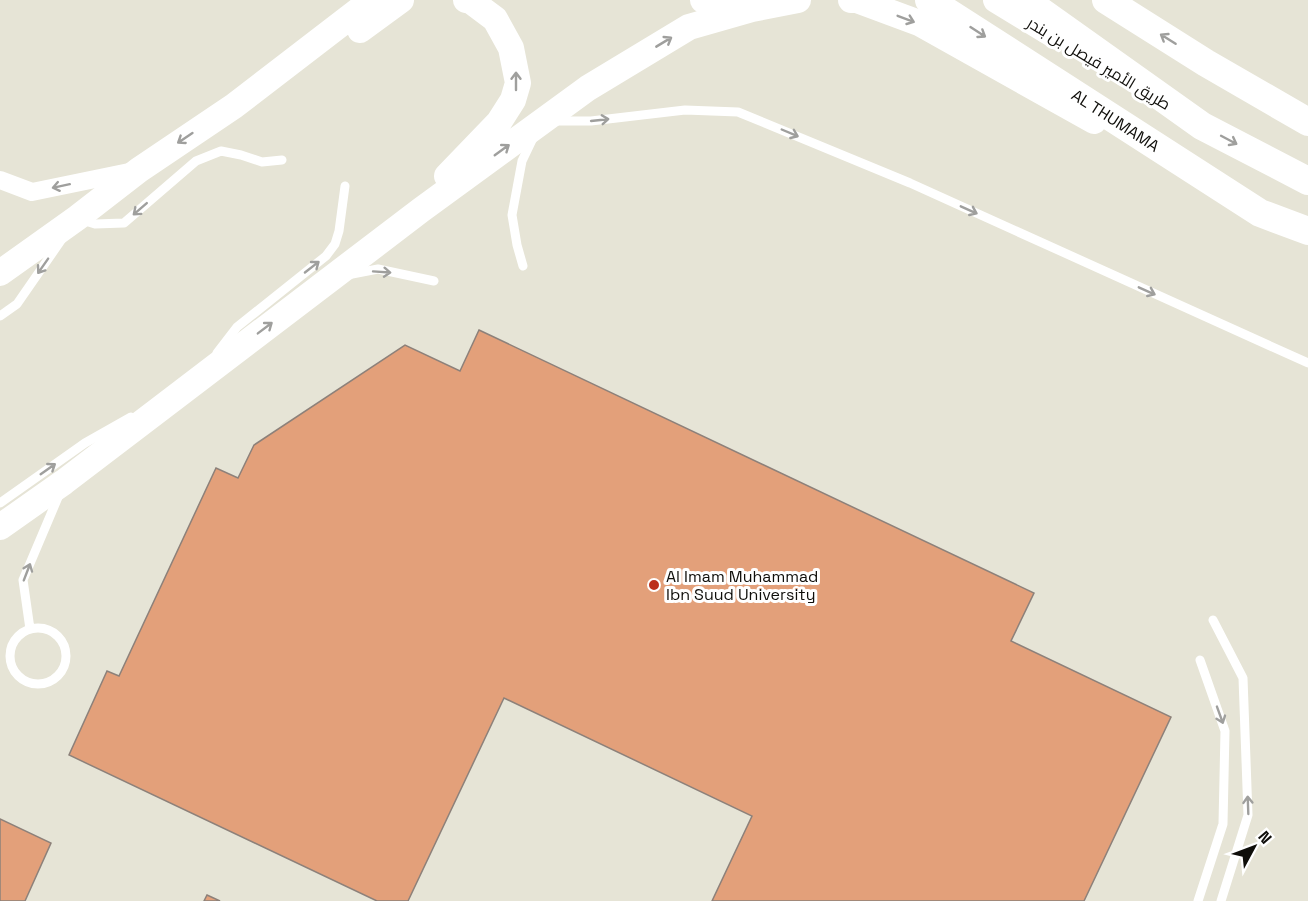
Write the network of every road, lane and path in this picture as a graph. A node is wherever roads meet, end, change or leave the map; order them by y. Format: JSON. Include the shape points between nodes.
{"nodes":[{"id":1,"x":372,"y":0,"type":"edge"},
{"id":2,"x":401,"y":0,"type":"edge"},
{"id":3,"x":466,"y":0,"type":"edge"},
{"id":4,"x":703,"y":0,"type":"edge"},
{"id":5,"x":798,"y":0,"type":"edge"},
{"id":6,"x":851,"y":0,"type":"edge"},
{"id":7,"x":929,"y":0,"type":"edge"},
{"id":8,"x":996,"y":0,"type":"edge"},
{"id":9,"x":1025,"y":0,"type":"edge"},
{"id":10,"x":1106,"y":0,"type":"edge"},
{"id":11,"x":752,"y":9,"type":"junction"},
{"id":12,"x":1206,"y":63,"type":"junction"},
{"id":13,"x":234,"y":106,"type":"junction"},
{"id":14,"x":1308,"y":106,"type":"edge"},
{"id":15,"x":541,"y":121,"type":"junction"},
{"id":16,"x":1308,"y":122,"type":"edge"},
{"id":17,"x":1202,"y":126,"type":"junction"},
{"id":18,"x":282,"y":160,"type":"dead end"},
{"id":19,"x":139,"y":170,"type":"junction"},
{"id":20,"x":0,"y":180,"type":"edge"},
{"id":21,"x":1308,"y":181,"type":"edge"},
{"id":22,"x":345,"y":186,"type":"dead end"},
{"id":23,"x":422,"y":210,"type":"junction"},
{"id":24,"x":1260,"y":213,"type":"junction"},
{"id":25,"x":77,"y":218,"type":"junction"},
{"id":26,"x":1308,"y":231,"type":"edge"},
{"id":27,"x":523,"y":266,"type":"dead end"},
{"id":28,"x":0,"y":273,"type":"edge"},
{"id":29,"x":330,"y":278,"type":"junction"},
{"id":30,"x":434,"y":281,"type":"dead end"},
{"id":31,"x":0,"y":316,"type":"edge"},
{"id":32,"x":1308,"y":363,"type":"edge"},
{"id":33,"x":196,"y":381,"type":"junction"},
{"id":34,"x":64,"y":482,"type":"junction"},
{"id":35,"x":0,"y":503,"type":"edge"},
{"id":36,"x":0,"y":527,"type":"edge"},
{"id":37,"x":1213,"y":620,"type":"dead end"},
{"id":38,"x":30,"y":629,"type":"junction"},
{"id":39,"x":1200,"y":660,"type":"dead end"},
{"id":40,"x":0,"y":665,"type":"edge"},
{"id":41,"x":12,"y":666,"type":"junction"},
{"id":42,"x":1198,"y":901,"type":"edge"},
{"id":43,"x":1221,"y":901,"type":"edge"}],
"edges":[{"from":1,"to":13,"type":"street"},
{"from":2,"to":13,"type":"street","via":[[326,54]]},
{"from":23,"to":3,"type":"street","one_way":true,"via":[[448,174],[499,122],[518,83],[511,48],[495,19]]},
{"from":4,"to":11,"type":"street"},
{"from":5,"to":11,"type":"street"},
{"from":6,"to":24,"type":"street","one_way":true,"via":[[919,23]]},
{"from":7,"to":24,"type":"main road","name":"AL THUMAMA","one_way":true},
{"from":8,"to":17,"type":"street","name":"طريق الأمير فيصل بن بندر"},
{"from":9,"to":17,"type":"main road"},
{"from":12,"to":10,"type":"main road","one_way":true},
{"from":15,"to":11,"type":"street","one_way":true,"via":[[689,27]]},
{"from":12,"to":14,"type":"main road"},
{"from":12,"to":16,"type":"main road"},
{"from":13,"to":19,"type":"street","one_way":true},
{"from":23,"to":15,"type":"street","one_way":true},
{"from":15,"to":27,"type":"lane","via":[[522,160],[512,215]]},
{"from":15,"to":32,"type":"lane","one_way":true,"via":[[591,121],[686,110],[738,112],[910,183]]},
{"from":17,"to":21,"type":"main road","one_way":true},
{"from":18,"to":25,"type":"lane","one_way":true,"via":[[262,162],[221,151],[196,161],[124,223],[95,224]]},
{"from":19,"to":20,"type":"street","one_way":true,"via":[[32,192]]},
{"from":19,"to":25,"type":"street"},
{"from":33,"to":22,"type":"lane","one_way":true,"via":[[237,327],[326,256],[339,231]]},
{"from":23,"to":29,"type":"street"},
{"from":24,"to":26,"type":"main road","name":"AL THUMAMA"},
{"from":25,"to":28,"type":"street"},
{"from":25,"to":31,"type":"lane","one_way":true,"via":[[17,304]]},
{"from":29,"to":30,"type":"lane","one_way":true,"via":[[378,270]]},
{"from":33,"to":29,"type":"street","one_way":true},
{"from":33,"to":34,"type":"street"},
{"from":35,"to":33,"type":"lane","one_way":true,"via":[[85,443]]},
{"from":34,"to":36,"type":"street"},
{"from":38,"to":34,"type":"lane","one_way":true,"via":[[23,580]]},
{"from":43,"to":37,"type":"lane","one_way":true,"via":[[1248,815],[1243,678]]},
{"from":38,"to":41,"type":"lane","via":[[13,643]]},
{"from":38,"to":41,"type":"lane","via":[[46,629],[58,637],[66,650],[62,672],[50,682],[35,684],[21,678]]},
{"from":39,"to":42,"type":"lane","one_way":true,"via":[[1225,731],[1223,824]]},
{"from":40,"to":41,"type":"lane"}]}
